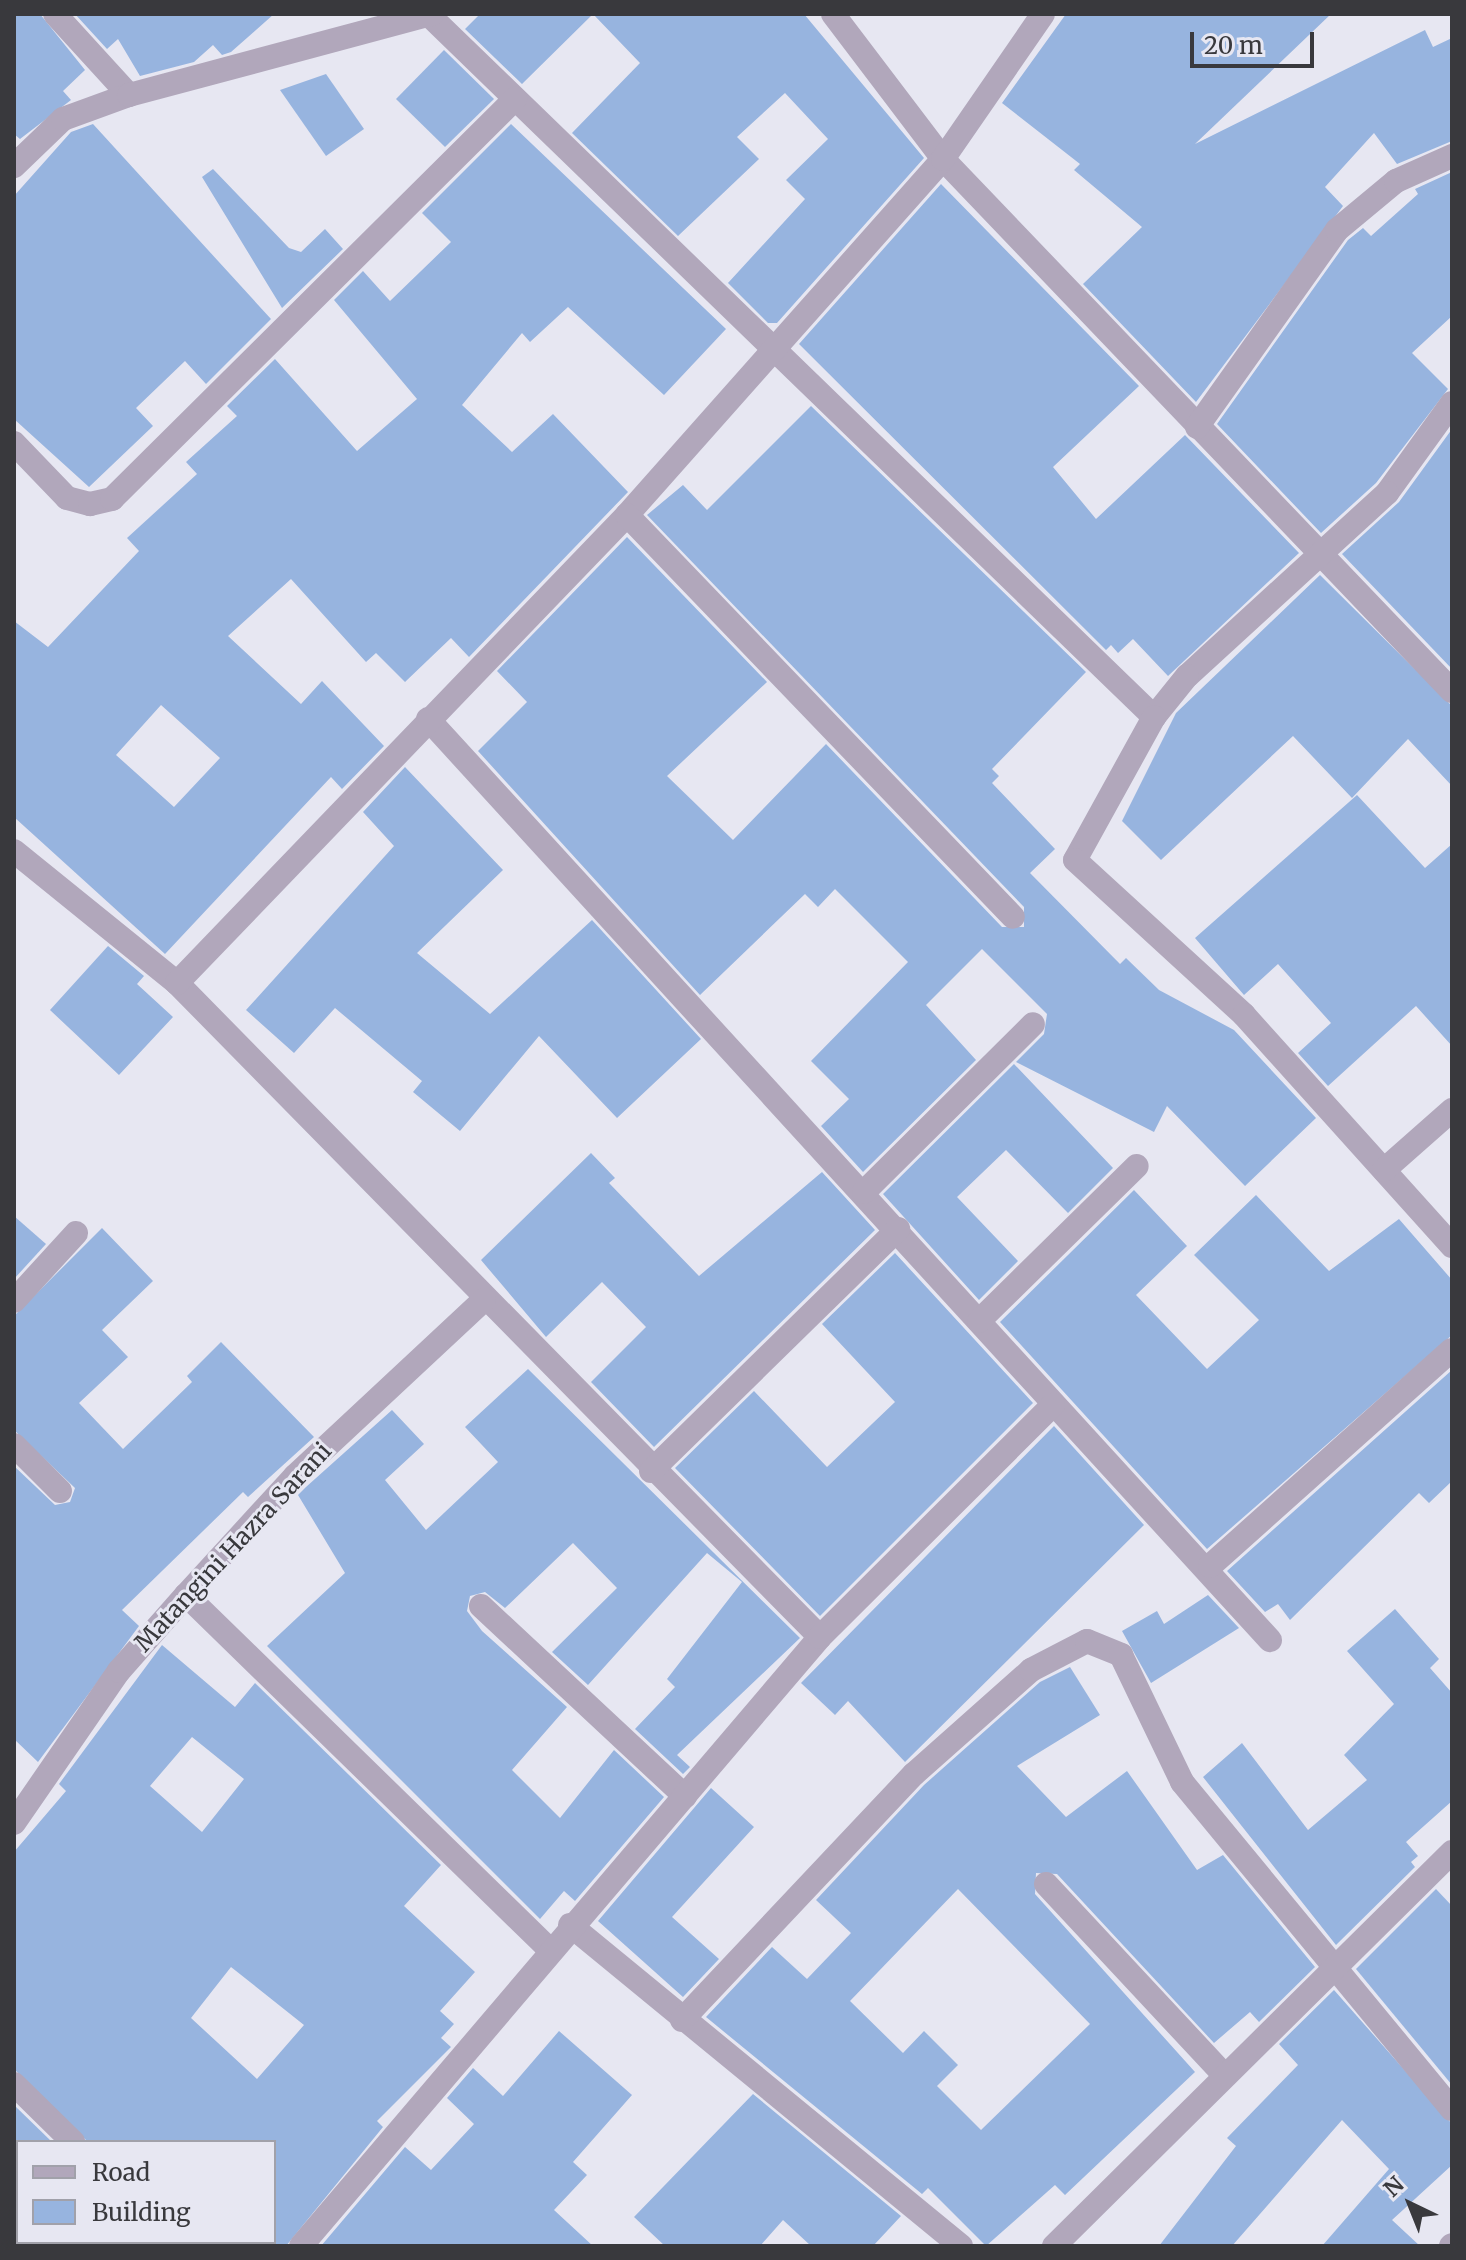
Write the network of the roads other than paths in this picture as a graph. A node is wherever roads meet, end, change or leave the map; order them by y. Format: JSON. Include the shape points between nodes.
{"nodes":[{"id":1,"x":55,"y":14,"type":"edge"},
{"id":2,"x":833,"y":14,"type":"edge"},
{"id":3,"x":1043,"y":14,"type":"edge"},
{"id":4,"x":431,"y":15,"type":"edge"},
{"id":5,"x":129,"y":95,"type":"junction"},
{"id":6,"x":515,"y":99,"type":"junction"},
{"id":7,"x":1452,"y":156,"type":"edge"},
{"id":8,"x":943,"y":159,"type":"junction"},
{"id":9,"x":14,"y":166,"type":"edge"},
{"id":10,"x":775,"y":350,"type":"junction"},
{"id":11,"x":1452,"y":403,"type":"edge"},
{"id":12,"x":1197,"y":427,"type":"junction"},
{"id":13,"x":14,"y":443,"type":"edge"},
{"id":14,"x":627,"y":515,"type":"junction"},
{"id":15,"x":1321,"y":557,"type":"junction"},
{"id":16,"x":1452,"y":691,"type":"edge"},
{"id":17,"x":1154,"y":717,"type":"junction"},
{"id":18,"x":428,"y":719,"type":"junction"},
{"id":19,"x":14,"y":851,"type":"edge"},
{"id":20,"x":1013,"y":917,"type":"dead end"},
{"id":21,"x":177,"y":983,"type":"junction"},
{"id":22,"x":1033,"y":1024,"type":"dead end"},
{"id":23,"x":1452,"y":1110,"type":"edge"},
{"id":24,"x":1137,"y":1166,"type":"dead end"},
{"id":25,"x":1384,"y":1170,"type":"junction"},
{"id":26,"x":864,"y":1192,"type":"junction"},
{"id":27,"x":898,"y":1229,"type":"junction"},
{"id":28,"x":76,"y":1233,"type":"dead end"},
{"id":29,"x":1452,"y":1246,"type":"edge"},
{"id":30,"x":484,"y":1300,"type":"junction"},
{"id":31,"x":14,"y":1301,"type":"edge"},
{"id":32,"x":979,"y":1321,"type":"junction"},
{"id":33,"x":1452,"y":1350,"type":"edge"},
{"id":34,"x":1053,"y":1405,"type":"junction"},
{"id":35,"x":14,"y":1445,"type":"edge"},
{"id":36,"x":651,"y":1471,"type":"junction"},
{"id":37,"x":60,"y":1491,"type":"dead end"},
{"id":38,"x":1210,"y":1566,"type":"junction"},
{"id":39,"x":186,"y":1595,"type":"junction"},
{"id":40,"x":481,"y":1606,"type":"dead end"},
{"id":41,"x":820,"y":1637,"type":"junction"},
{"id":42,"x":1270,"y":1640,"type":"dead end"},
{"id":43,"x":685,"y":1796,"type":"junction"},
{"id":44,"x":14,"y":1823,"type":"edge"},
{"id":45,"x":1452,"y":1852,"type":"edge"},
{"id":46,"x":1046,"y":1884,"type":"dead end"},
{"id":47,"x":570,"y":1925,"type":"junction"},
{"id":48,"x":548,"y":1948,"type":"junction"},
{"id":49,"x":1335,"y":1966,"type":"junction"},
{"id":50,"x":682,"y":2020,"type":"junction"},
{"id":51,"x":1223,"y":2074,"type":"junction"},
{"id":52,"x":14,"y":2084,"type":"edge"},
{"id":53,"x":1452,"y":2109,"type":"edge"},
{"id":54,"x":71,"y":2140,"type":"edge"},
{"id":55,"x":301,"y":2246,"type":"edge"},
{"id":56,"x":961,"y":2246,"type":"edge"},
{"id":57,"x":1054,"y":2246,"type":"edge"}],
"edges":[{"from":1,"to":5,"type":"street"},
{"from":2,"to":8,"type":"street"},
{"from":3,"to":8,"type":"street"},
{"from":4,"to":5,"type":"street"},
{"from":4,"to":6,"type":"street"},
{"from":5,"to":9,"type":"street","via":[[63,119]]},
{"from":6,"to":10,"type":"street"},
{"from":6,"to":13,"type":"street","via":[[112,499],[90,504],[67,498]]},
{"from":7,"to":12,"type":"street","via":[[1396,181],[1337,230]]},
{"from":8,"to":10,"type":"street"},
{"from":8,"to":12,"type":"street"},
{"from":10,"to":14,"type":"street"},
{"from":10,"to":17,"type":"street"},
{"from":11,"to":15,"type":"street","via":[[1387,493]]},
{"from":12,"to":15,"type":"street"},
{"from":14,"to":18,"type":"street"},
{"from":14,"to":20,"type":"street"},
{"from":15,"to":16,"type":"street"},
{"from":15,"to":17,"type":"street","via":[[1187,676]]},
{"from":17,"to":25,"type":"street","via":[[1075,860],[1244,1015]]},
{"from":18,"to":21,"type":"street"},
{"from":18,"to":26,"type":"street"},
{"from":19,"to":21,"type":"street"},
{"from":21,"to":30,"type":"street"},
{"from":22,"to":26,"type":"street"},
{"from":23,"to":25,"type":"street"},
{"from":24,"to":32,"type":"street"},
{"from":25,"to":29,"type":"street"},
{"from":26,"to":27,"type":"street"},
{"from":27,"to":32,"type":"street"},
{"from":27,"to":36,"type":"street"},
{"from":28,"to":31,"type":"street"},
{"from":30,"to":36,"type":"street"},
{"from":30,"to":39,"type":"street","name":"Matangini Hazra Sarani","via":[[295,1476]]},
{"from":32,"to":34,"type":"street"},
{"from":33,"to":38,"type":"street"},
{"from":34,"to":38,"type":"street"},
{"from":34,"to":41,"type":"street"},
{"from":35,"to":37,"type":"street"},
{"from":36,"to":41,"type":"street"},
{"from":38,"to":42,"type":"street"},
{"from":39,"to":44,"type":"street","name":"Matangini Hazra Sarani","via":[[119,1671]]},
{"from":39,"to":48,"type":"street"},
{"from":40,"to":43,"type":"street"},
{"from":41,"to":43,"type":"street"},
{"from":43,"to":47,"type":"street"},
{"from":45,"to":49,"type":"street"},
{"from":46,"to":51,"type":"street"},
{"from":47,"to":48,"type":"street"},
{"from":47,"to":50,"type":"street"},
{"from":48,"to":55,"type":"street"},
{"from":49,"to":50,"type":"street","via":[[1182,1782],[1121,1655],[1087,1641],[1031,1670],[914,1774]]},
{"from":49,"to":51,"type":"street"},
{"from":49,"to":53,"type":"street"},
{"from":50,"to":56,"type":"street"},
{"from":51,"to":57,"type":"street"},
{"from":52,"to":54,"type":"street"}]}
